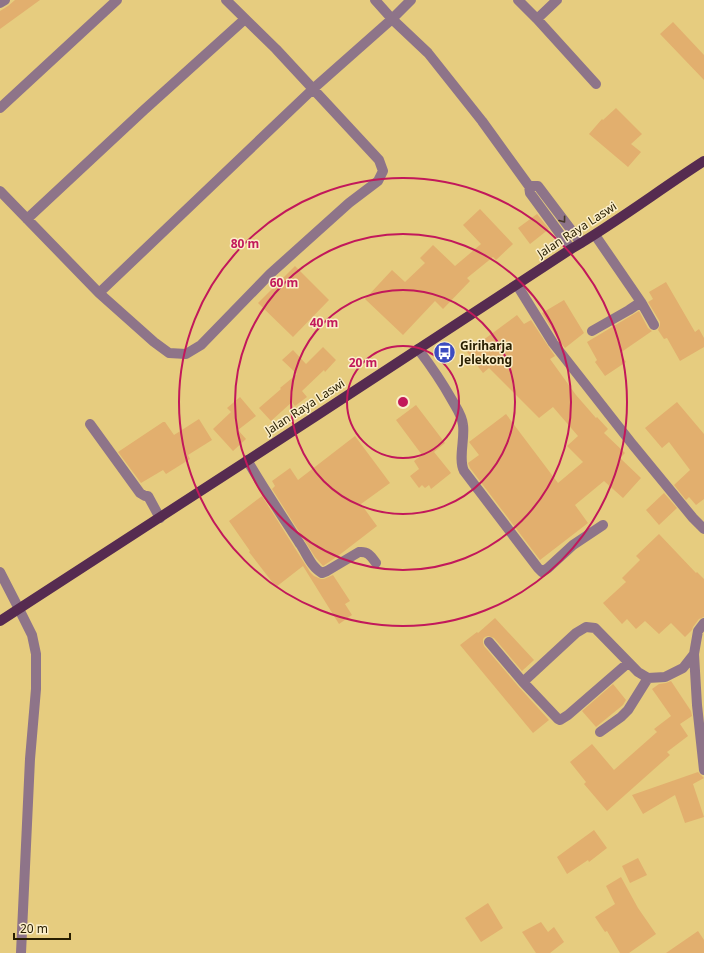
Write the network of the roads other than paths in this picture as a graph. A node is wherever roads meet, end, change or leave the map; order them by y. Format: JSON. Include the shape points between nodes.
{"nodes":[{"id":1,"x":5,"y":0,"type":"edge"},
{"id":2,"x":117,"y":0,"type":"edge"},
{"id":3,"x":226,"y":0,"type":"edge"},
{"id":4,"x":375,"y":0,"type":"edge"},
{"id":5,"x":411,"y":0,"type":"edge"},
{"id":6,"x":518,"y":0,"type":"edge"},
{"id":7,"x":557,"y":0,"type":"edge"},
{"id":8,"x":0,"y":3,"type":"edge"},
{"id":9,"x":392,"y":19,"type":"junction"},
{"id":10,"x":537,"y":19,"type":"junction"},
{"id":11,"x":245,"y":20,"type":"junction"},
{"id":12,"x":596,"y":84,"type":"dead end"},
{"id":13,"x":314,"y":88,"type":"junction"},
{"id":14,"x":0,"y":108,"type":"edge"},
{"id":15,"x":704,"y":161,"type":"edge"},
{"id":16,"x":529,"y":186,"type":"junction"},
{"id":17,"x":0,"y":191,"type":"edge"},
{"id":18,"x":27,"y":219,"type":"junction"},
{"id":19,"x":595,"y":235,"type":"junction"},
{"id":20,"x":581,"y":243,"type":"junction"},
{"id":21,"x":571,"y":249,"type":"junction"},
{"id":22,"x":517,"y":285,"type":"junction"},
{"id":23,"x":99,"y":293,"type":"junction"},
{"id":24,"x":641,"y":302,"type":"junction"},
{"id":25,"x":654,"y":325,"type":"dead end"},
{"id":26,"x":592,"y":331,"type":"dead end"},
{"id":27,"x":418,"y":349,"type":"junction"},
{"id":28,"x":90,"y":424,"type":"dead end"},
{"id":29,"x":247,"y":460,"type":"junction"},
{"id":30,"x":160,"y":518,"type":"junction"},
{"id":31,"x":603,"y":525,"type":"dead end"},
{"id":32,"x":704,"y":529,"type":"edge"},
{"id":33,"x":376,"y":563,"type":"dead end"},
{"id":34,"x":0,"y":572,"type":"edge"},
{"id":35,"x":19,"y":609,"type":"junction"},
{"id":36,"x":0,"y":621,"type":"edge"},
{"id":37,"x":704,"y":623,"type":"edge"},
{"id":38,"x":489,"y":642,"type":"dead end"},
{"id":39,"x":694,"y":654,"type":"junction"},
{"id":40,"x":628,"y":662,"type":"junction"},
{"id":41,"x":648,"y":678,"type":"junction"},
{"id":42,"x":523,"y":682,"type":"junction"},
{"id":43,"x":600,"y":732,"type":"dead end"},
{"id":44,"x":704,"y":770,"type":"edge"},
{"id":45,"x":21,"y":953,"type":"edge"}],
"edges":[{"from":1,"to":8,"type":"street"},
{"from":2,"to":14,"type":"street"},
{"from":3,"to":11,"type":"street"},
{"from":4,"to":9,"type":"street"},
{"from":5,"to":9,"type":"street"},
{"from":6,"to":10,"type":"street"},
{"from":7,"to":10,"type":"street"},
{"from":9,"to":13,"type":"street"},
{"from":9,"to":16,"type":"street","via":[[428,53]]},
{"from":10,"to":12,"type":"street"},
{"from":11,"to":13,"type":"street"},
{"from":11,"to":18,"type":"street"},
{"from":13,"to":23,"type":"street"},
{"from":13,"to":23,"type":"street","via":[[379,160],[383,171],[378,181],[349,203],[270,274],[201,345],[186,354],[169,353]]},
{"from":15,"to":19,"type":"main road","name":"Jalan Raya Laswi"},
{"from":16,"to":20,"type":"street","one_way":true,"via":[[538,186]]},
{"from":16,"to":21,"type":"street","via":[[530,193]]},
{"from":17,"to":18,"type":"street"},
{"from":18,"to":23,"type":"street"},
{"from":19,"to":20,"type":"main road","name":"Jalan Raya Laswi"},
{"from":19,"to":24,"type":"street"},
{"from":20,"to":21,"type":"main road","name":"Jalan Raya Laswi"},
{"from":21,"to":22,"type":"main road","name":"Jalan Raya Laswi"},
{"from":22,"to":27,"type":"main road","name":"Jalan Raya Laswi"},
{"from":22,"to":32,"type":"street","via":[[553,343],[638,451]]},
{"from":24,"to":25,"type":"street"},
{"from":24,"to":26,"type":"street"},
{"from":27,"to":29,"type":"main road","name":"Jalan Raya Laswi"},
{"from":27,"to":31,"type":"street","via":[[460,412],[463,426],[464,471],[542,572],[573,545]]},
{"from":28,"to":30,"type":"street","via":[[140,493],[148,496]]},
{"from":29,"to":30,"type":"main road","name":"Jalan Raya Laswi"},
{"from":29,"to":33,"type":"street","via":[[318,570],[322,573],[327,571],[363,551]]},
{"from":30,"to":35,"type":"main road","name":"Jalan Raya Laswi"},
{"from":34,"to":35,"type":"street"},
{"from":35,"to":36,"type":"main road","name":"Jalan Raya Laswi"},
{"from":35,"to":45,"type":"street","via":[[32,636],[36,654]]},
{"from":37,"to":39,"type":"street","via":[[698,631]]},
{"from":38,"to":42,"type":"street"},
{"from":39,"to":41,"type":"street","via":[[683,668],[666,677]]},
{"from":39,"to":44,"type":"street"},
{"from":40,"to":41,"type":"street"},
{"from":40,"to":42,"type":"street","via":[[595,628],[586,627],[576,633]]},
{"from":40,"to":42,"type":"street","via":[[562,719],[558,719]]},
{"from":41,"to":43,"type":"street","via":[[628,710]]}]}
